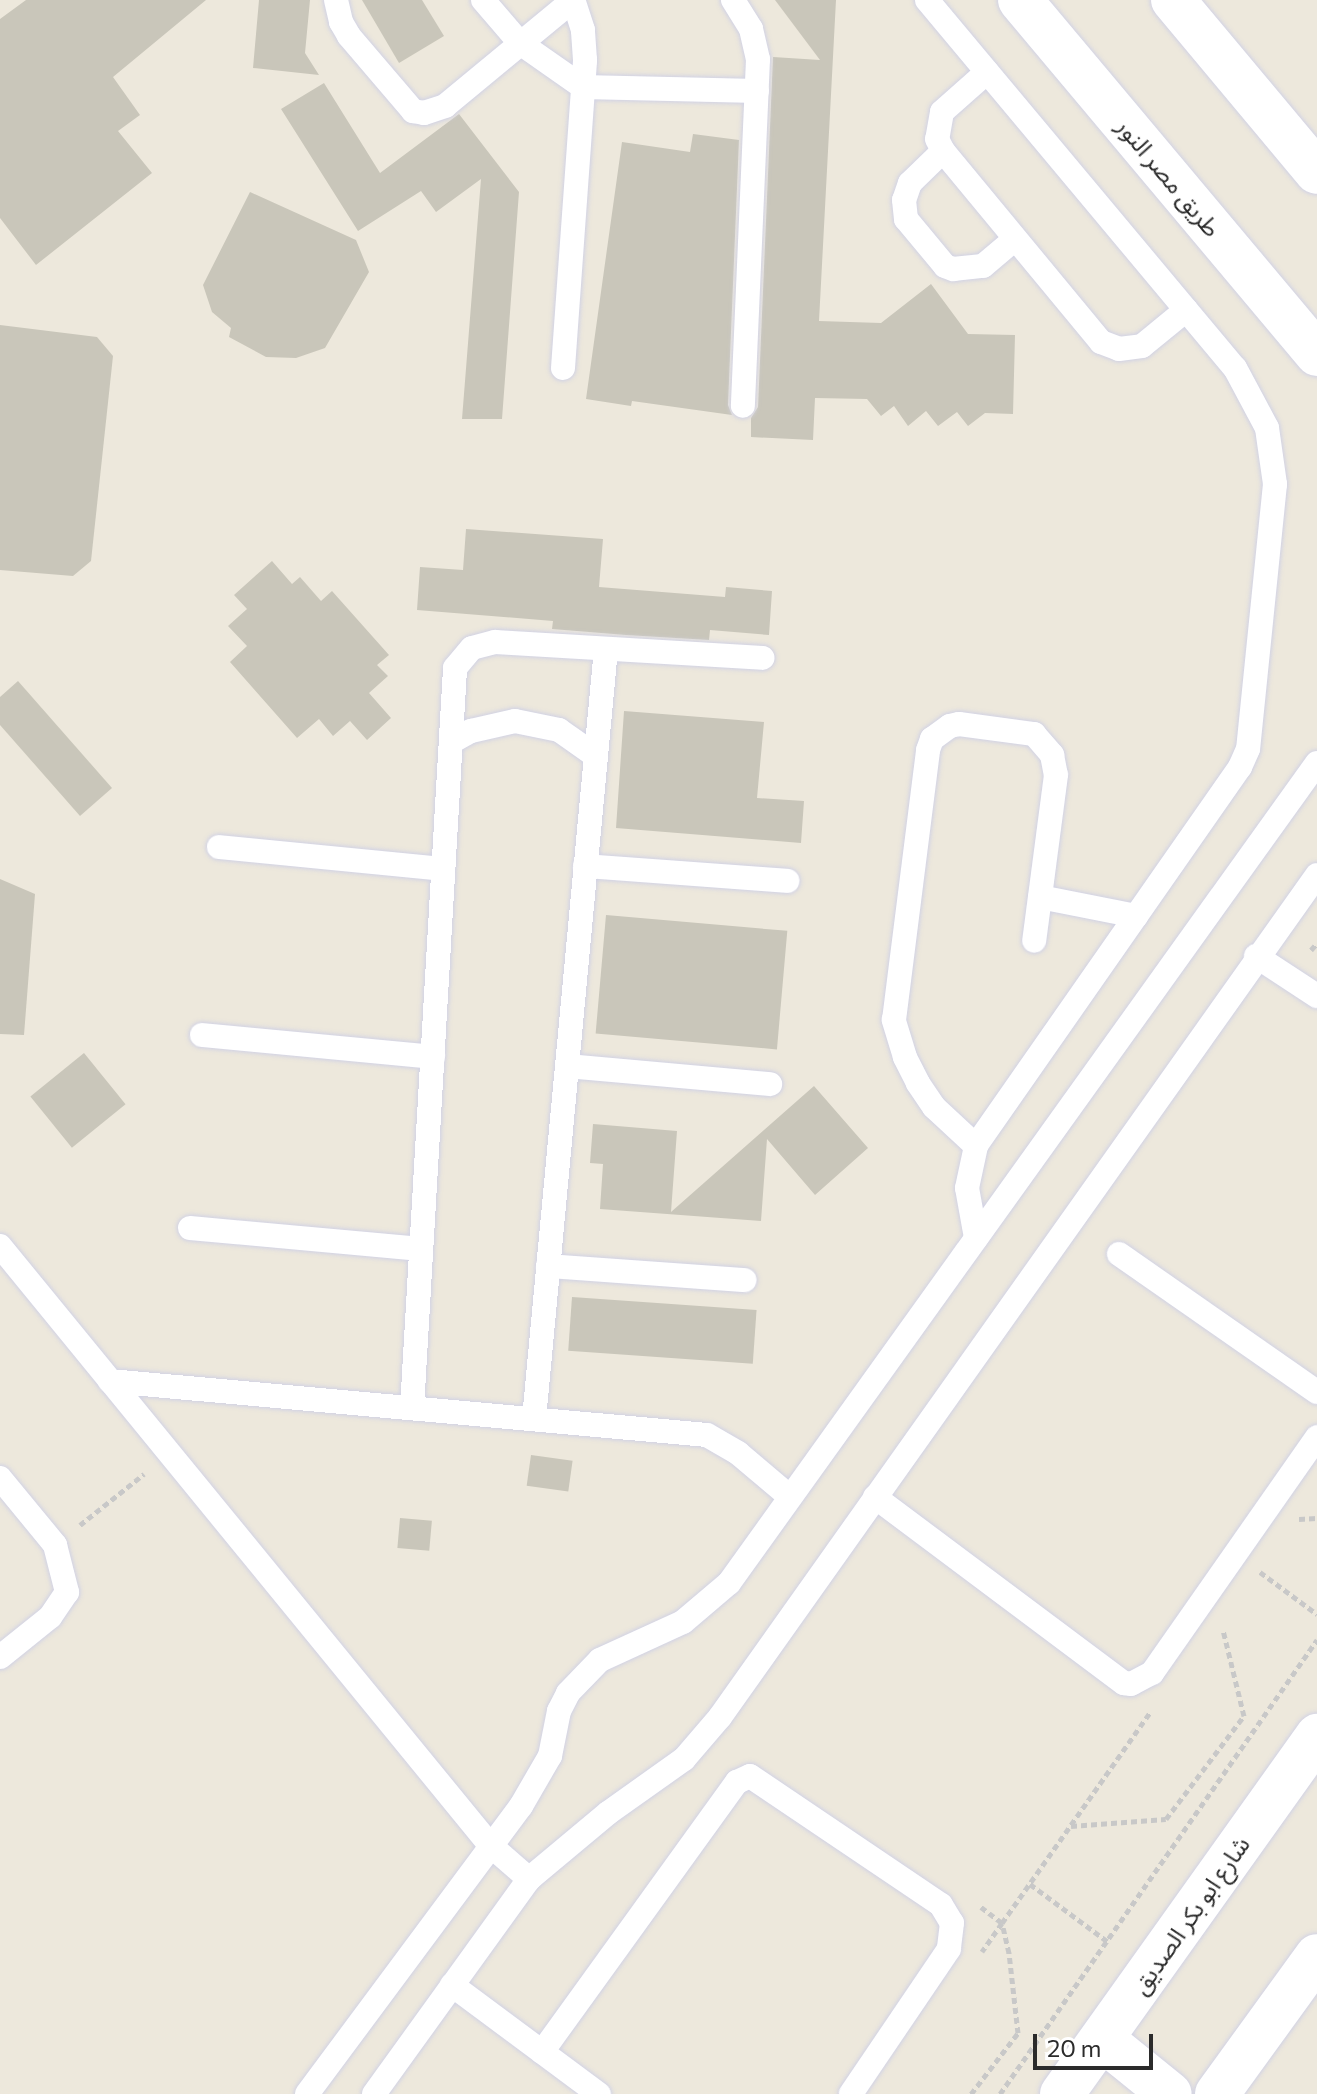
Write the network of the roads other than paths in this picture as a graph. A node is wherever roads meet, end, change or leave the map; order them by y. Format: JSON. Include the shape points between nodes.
{"nodes":[{"id":1,"x":336,"y":0,"type":"edge"},
{"id":2,"x":483,"y":0,"type":"edge"},
{"id":3,"x":573,"y":0,"type":"edge"},
{"id":4,"x":733,"y":0,"type":"edge"},
{"id":5,"x":927,"y":0,"type":"edge"},
{"id":6,"x":1020,"y":0,"type":"edge"},
{"id":7,"x":1173,"y":0,"type":"edge"},
{"id":8,"x":520,"y":43,"type":"junction"},
{"id":9,"x":987,"y":72,"type":"junction"},
{"id":10,"x":583,"y":87,"type":"junction"},
{"id":11,"x":757,"y":91,"type":"junction"},
{"id":12,"x":943,"y":151,"type":"junction"},
{"id":13,"x":1317,"y":172,"type":"edge"},
{"id":14,"x":1015,"y":239,"type":"junction"},
{"id":15,"x":1186,"y":310,"type":"junction"},
{"id":16,"x":1317,"y":354,"type":"edge"},
{"id":17,"x":563,"y":368,"type":"dead end"},
{"id":18,"x":743,"y":406,"type":"dead end"},
{"id":19,"x":606,"y":649,"type":"junction"},
{"id":20,"x":763,"y":658,"type":"dead end"},
{"id":21,"x":451,"y":742,"type":"junction"},
{"id":22,"x":596,"y":756,"type":"junction"},
{"id":23,"x":1317,"y":763,"type":"edge"},
{"id":24,"x":219,"y":847,"type":"dead end"},
{"id":25,"x":585,"y":866,"type":"junction"},
{"id":26,"x":443,"y":869,"type":"junction"},
{"id":27,"x":1317,"y":875,"type":"edge"},
{"id":28,"x":787,"y":881,"type":"dead end"},
{"id":29,"x":1040,"y":897,"type":"junction"},
{"id":30,"x":1136,"y":916,"type":"junction"},
{"id":31,"x":1034,"y":941,"type":"dead end"},
{"id":32,"x":1256,"y":956,"type":"junction"},
{"id":33,"x":1317,"y":996,"type":"edge"},
{"id":34,"x":202,"y":1035,"type":"dead end"},
{"id":35,"x":433,"y":1057,"type":"junction"},
{"id":36,"x":567,"y":1066,"type":"junction"},
{"id":37,"x":770,"y":1084,"type":"dead end"},
{"id":38,"x":976,"y":1146,"type":"junction"},
{"id":39,"x":190,"y":1228,"type":"dead end"},
{"id":40,"x":976,"y":1238,"type":"junction"},
{"id":41,"x":0,"y":1246,"type":"edge"},
{"id":42,"x":421,"y":1249,"type":"junction"},
{"id":43,"x":1119,"y":1254,"type":"dead end"},
{"id":44,"x":548,"y":1266,"type":"junction"},
{"id":45,"x":745,"y":1280,"type":"dead end"},
{"id":46,"x":110,"y":1381,"type":"junction"},
{"id":47,"x":1317,"y":1392,"type":"edge"},
{"id":48,"x":412,"y":1408,"type":"junction"},
{"id":49,"x":534,"y":1419,"type":"junction"},
{"id":50,"x":1317,"y":1437,"type":"edge"},
{"id":51,"x":0,"y":1478,"type":"edge"},
{"id":52,"x":790,"y":1497,"type":"junction"},
{"id":53,"x":875,"y":1497,"type":"junction"},
{"id":54,"x":0,"y":1657,"type":"edge"},
{"id":55,"x":1317,"y":1736,"type":"edge"},
{"id":56,"x":490,"y":1845,"type":"junction"},
{"id":57,"x":529,"y":1879,"type":"junction"},
{"id":58,"x":1317,"y":1956,"type":"edge"},
{"id":59,"x":452,"y":1985,"type":"junction"},
{"id":60,"x":1102,"y":2039,"type":"junction"},
{"id":61,"x":542,"y":2052,"type":"junction"},
{"id":62,"x":307,"y":2094,"type":"edge"},
{"id":63,"x":374,"y":2094,"type":"edge"},
{"id":64,"x":599,"y":2094,"type":"edge"},
{"id":65,"x":851,"y":2094,"type":"edge"},
{"id":66,"x":1062,"y":2094,"type":"edge"},
{"id":67,"x":1170,"y":2094,"type":"edge"},
{"id":68,"x":1217,"y":2094,"type":"edge"}],
"edges":[{"from":1,"to":8,"type":"lane","via":[[349,36],[413,111],[445,106]]},
{"from":2,"to":8,"type":"lane"},
{"from":3,"to":8,"type":"lane"},
{"from":3,"to":10,"type":"lane","via":[[583,30]]},
{"from":4,"to":11,"type":"lane","via":[[756,44]]},
{"from":5,"to":9,"type":"lane"},
{"from":6,"to":16,"type":"main road","name":"طريق مصر النور"},
{"from":7,"to":13,"type":"main road"},
{"from":8,"to":10,"type":"lane"},
{"from":9,"to":12,"type":"lane","via":[[942,112],[937,139]]},
{"from":9,"to":15,"type":"lane"},
{"from":10,"to":11,"type":"lane"},
{"from":10,"to":17,"type":"lane"},
{"from":11,"to":18,"type":"lane"},
{"from":12,"to":14,"type":"lane"},
{"from":12,"to":14,"type":"lane","via":[[910,183],[904,200],[906,219],[953,269],[983,266]]},
{"from":14,"to":15,"type":"lane","via":[[1101,342],[1110,346],[1142,346]]},
{"from":15,"to":30,"type":"lane","via":[[1253,397],[1267,428],[1275,484],[1248,749]]},
{"from":19,"to":20,"type":"lane"},
{"from":19,"to":21,"type":"lane","via":[[495,642],[472,648],[455,668]]},
{"from":19,"to":22,"type":"lane"},
{"from":21,"to":22,"type":"lane","via":[[492,724],[526,722],[559,730]]},
{"from":21,"to":26,"type":"lane"},
{"from":22,"to":25,"type":"lane"},
{"from":23,"to":40,"type":"lane"},
{"from":24,"to":26,"type":"lane"},
{"from":25,"to":28,"type":"lane"},
{"from":25,"to":36,"type":"lane"},
{"from":26,"to":35,"type":"lane"},
{"from":27,"to":32,"type":"lane"},
{"from":29,"to":30,"type":"lane"},
{"from":29,"to":31,"type":"lane"},
{"from":29,"to":38,"type":"lane","via":[[1056,775],[1052,755],[1034,734],[959,724],[941,730],[928,750],[894,1020],[918,1083],[934,1107]]},
{"from":30,"to":38,"type":"lane"},
{"from":32,"to":33,"type":"lane"},
{"from":32,"to":53,"type":"lane"},
{"from":34,"to":35,"type":"lane"},
{"from":35,"to":42,"type":"lane"},
{"from":36,"to":37,"type":"lane"},
{"from":36,"to":44,"type":"lane"},
{"from":38,"to":40,"type":"lane","via":[[967,1188]]},
{"from":39,"to":42,"type":"lane"},
{"from":40,"to":52,"type":"lane"},
{"from":41,"to":46,"type":"lane"},
{"from":42,"to":48,"type":"lane"},
{"from":43,"to":47,"type":"lane"},
{"from":44,"to":45,"type":"lane"},
{"from":44,"to":49,"type":"lane"},
{"from":46,"to":48,"type":"lane"},
{"from":46,"to":56,"type":"lane"},
{"from":48,"to":49,"type":"lane"},
{"from":49,"to":52,"type":"lane","via":[[707,1435],[738,1453]]},
{"from":50,"to":53,"type":"lane","via":[[1152,1673],[1131,1684]]},
{"from":51,"to":54,"type":"lane","via":[[55,1545],[67,1592],[50,1617]]},
{"from":52,"to":56,"type":"lane","via":[[729,1583],[707,1603],[683,1622],[600,1660],[582,1674],[559,1711],[550,1756],[538,1779]]},
{"from":53,"to":57,"type":"lane","via":[[703,1738],[668,1773],[598,1821]]},
{"from":55,"to":60,"type":"main road","name":"شارع ابو بكر الصديق"},
{"from":56,"to":57,"type":"lane"},
{"from":56,"to":62,"type":"lane"},
{"from":57,"to":59,"type":"lane"},
{"from":58,"to":68,"type":"main road"},
{"from":59,"to":61,"type":"lane"},
{"from":59,"to":63,"type":"lane"},
{"from":60,"to":66,"type":"main road","name":"شارع ابو بكر الصديق"},
{"from":60,"to":67,"type":"main road"},
{"from":61,"to":64,"type":"lane"},
{"from":61,"to":65,"type":"lane","via":[[737,1782],[750,1776],[941,1905],[952,1923],[949,1949]]}]}
